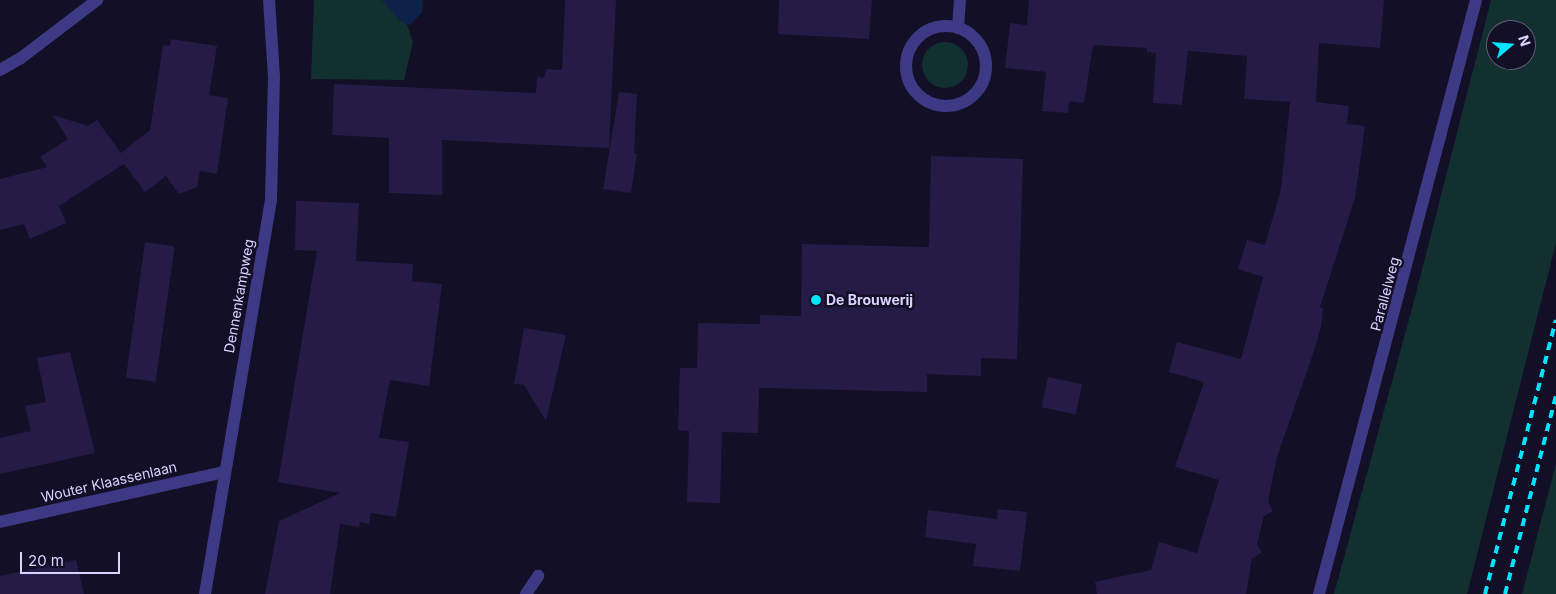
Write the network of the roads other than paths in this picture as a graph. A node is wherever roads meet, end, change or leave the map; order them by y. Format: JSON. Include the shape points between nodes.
{"nodes":[{"id":1,"x":97,"y":0,"type":"edge"},
{"id":2,"x":269,"y":0,"type":"edge"},
{"id":3,"x":960,"y":0,"type":"edge"},
{"id":4,"x":1476,"y":0,"type":"edge"},
{"id":5,"x":958,"y":28,"type":"junction"},
{"id":6,"x":0,"y":70,"type":"edge"},
{"id":7,"x":224,"y":472,"type":"junction"},
{"id":8,"x":0,"y":522,"type":"edge"},
{"id":9,"x":538,"y":576,"type":"dead end"},
{"id":10,"x":205,"y":594,"type":"edge"},
{"id":11,"x":526,"y":594,"type":"edge"},
{"id":12,"x":1319,"y":594,"type":"edge"}],
"edges":[{"from":1,"to":6,"type":"street","via":[[21,58]]},
{"from":2,"to":7,"type":"street","name":"Dennenkampweg","via":[[274,77],[271,200]]},
{"from":3,"to":5,"type":"street"},
{"from":4,"to":12,"type":"street","name":"Parallelweg"},
{"from":5,"to":5,"type":"street","via":[[936,26],[923,32],[907,54],[909,82],[928,102],[954,106],[971,97],[983,82],[986,57],[981,45],[973,35]]},
{"from":7,"to":8,"type":"street","name":"Wouter Klaassenlaan"},
{"from":7,"to":10,"type":"street","name":"Dennenkampweg"},
{"from":9,"to":11,"type":"street"}]}
